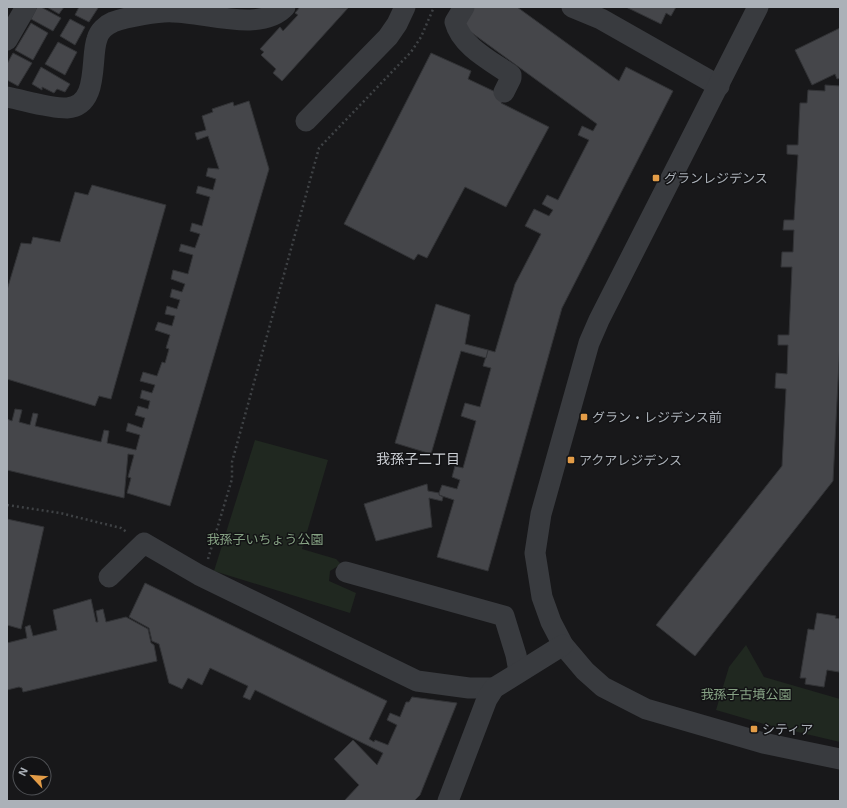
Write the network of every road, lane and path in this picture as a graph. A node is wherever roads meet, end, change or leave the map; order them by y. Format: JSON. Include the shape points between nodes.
{"nodes":[{"id":1,"x":26,"y":7,"type":"edge"},
{"id":2,"x":285,"y":7,"type":"edge"},
{"id":3,"x":405,"y":7,"type":"edge"},
{"id":4,"x":434,"y":7,"type":"edge"},
{"id":5,"x":464,"y":7,"type":"edge"},
{"id":6,"x":572,"y":7,"type":"edge"},
{"id":7,"x":758,"y":7,"type":"edge"},
{"id":8,"x":258,"y":12,"type":"edge"},
{"id":9,"x":118,"y":14,"type":"edge"},
{"id":10,"x":7,"y":40,"type":"edge"},
{"id":11,"x":719,"y":86,"type":"junction"},
{"id":12,"x":504,"y":92,"type":"dead end"},
{"id":13,"x":7,"y":97,"type":"edge"},
{"id":14,"x":306,"y":122,"type":"dead end"},
{"id":15,"x":7,"y":505,"type":"edge"},
{"id":16,"x":144,"y":542,"type":"junction"},
{"id":17,"x":346,"y":572,"type":"dead end"},
{"id":18,"x":109,"y":577,"type":"dead end"},
{"id":19,"x":203,"y":577,"type":"junction"},
{"id":20,"x":563,"y":645,"type":"junction"},
{"id":21,"x":519,"y":671,"type":"junction"},
{"id":22,"x":494,"y":688,"type":"junction"},
{"id":23,"x":840,"y":759,"type":"edge"},
{"id":24,"x":447,"y":800,"type":"edge"}],
"edges":[{"from":1,"to":10,"type":"street"},
{"from":2,"to":8,"type":"street","via":[[278,14]]},
{"from":3,"to":14,"type":"street","via":[[388,37]]},
{"from":4,"to":19,"type":"path","via":[[424,31],[411,52],[319,148],[232,462],[232,479]]},
{"from":5,"to":12,"type":"street","via":[[455,22],[457,28],[472,47],[511,75]]},
{"from":6,"to":11,"type":"street","via":[[601,19]]},
{"from":7,"to":11,"type":"street"},
{"from":8,"to":9,"type":"street","via":[[247,20],[173,12]]},
{"from":9,"to":13,"type":"street","via":[[101,30],[96,40],[92,82],[81,102],[68,108]]},
{"from":11,"to":20,"type":"street","via":[[589,343],[540,514],[535,553],[538,577],[550,622]]},
{"from":15,"to":16,"type":"path","via":[[60,513],[121,528]]},
{"from":16,"to":18,"type":"street"},
{"from":16,"to":19,"type":"street"},
{"from":17,"to":21,"type":"street","via":[[504,616]]},
{"from":19,"to":22,"type":"street","via":[[417,680],[469,688]]},
{"from":20,"to":21,"type":"street"},
{"from":20,"to":23,"type":"street","via":[[603,687],[646,709],[763,743]]},
{"from":21,"to":22,"type":"street"},
{"from":22,"to":24,"type":"street","via":[[487,699]]}]}
